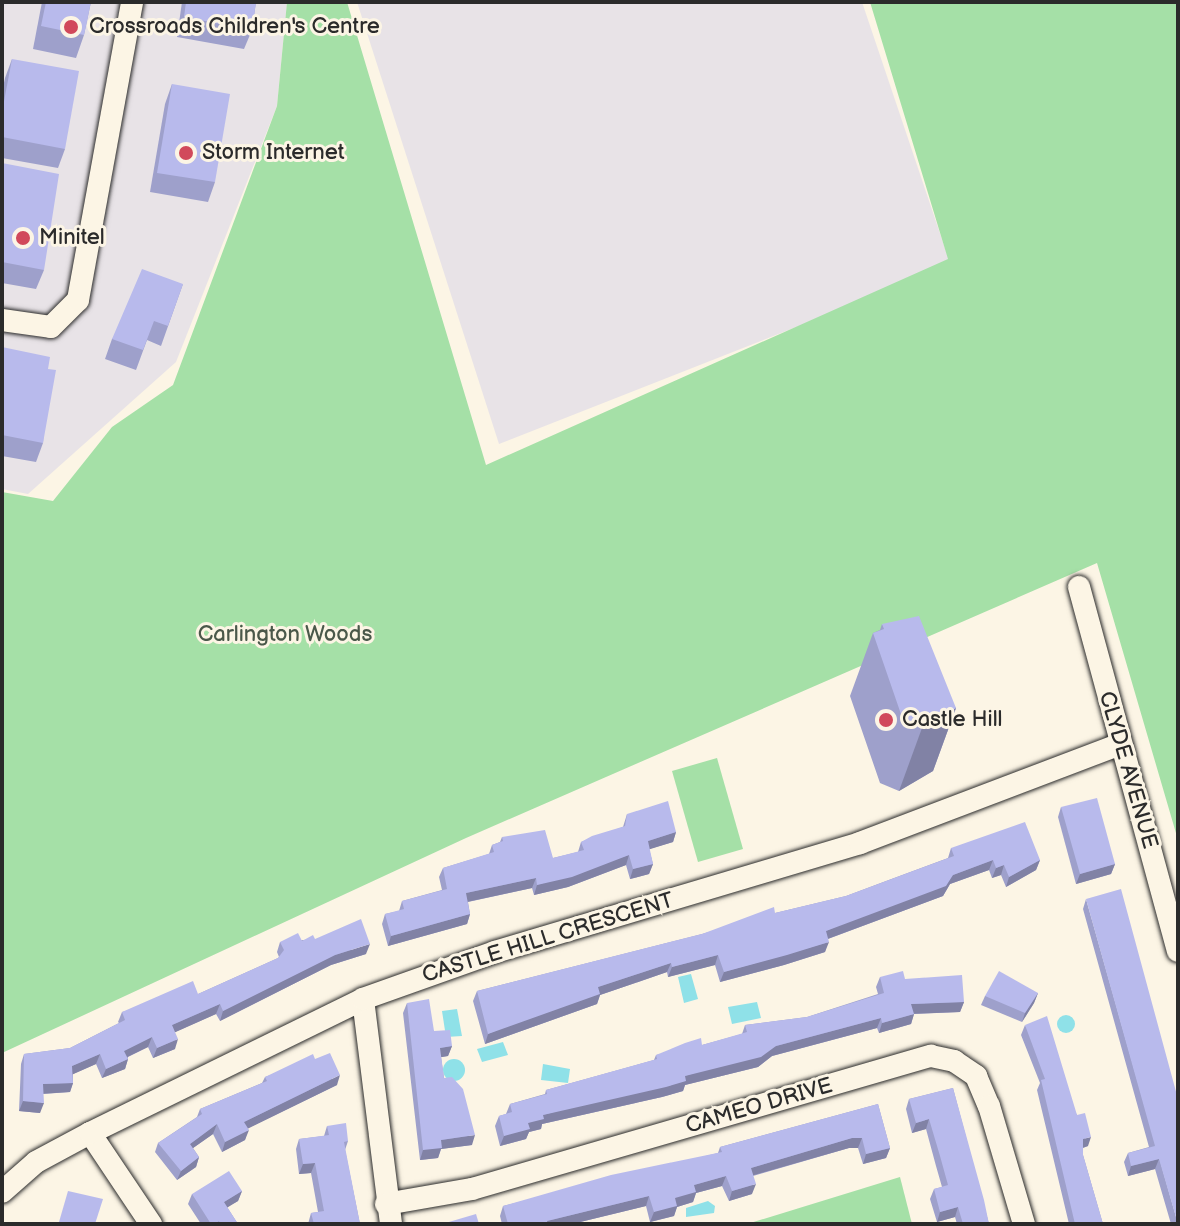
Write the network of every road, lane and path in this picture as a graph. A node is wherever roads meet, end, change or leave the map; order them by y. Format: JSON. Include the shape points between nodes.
{"nodes":[{"id":1,"x":132,"y":2,"type":"edge"},
{"id":2,"x":2,"y":320,"type":"edge"},
{"id":3,"x":1079,"y":587,"type":"dead end"},
{"id":4,"x":1121,"y":744,"type":"junction"},
{"id":5,"x":1178,"y":951,"type":"edge"},
{"id":6,"x":363,"y":999,"type":"junction"},
{"id":7,"x":90,"y":1133,"type":"junction"},
{"id":8,"x":2,"y":1192,"type":"edge"},
{"id":9,"x":388,"y":1214,"type":"edge"},
{"id":10,"x":151,"y":1224,"type":"edge"},
{"id":11,"x":1024,"y":1224,"type":"edge"}],
"edges":[{"from":1,"to":2,"type":"street","via":[[78,300],[51,327]]},
{"from":3,"to":4,"type":"street","name":"CLYDE AVENUE"},
{"from":4,"to":5,"type":"street","name":"CLYDE AVENUE"},
{"from":4,"to":6,"type":"street","name":"CASTLE HILL CRESCENT","via":[[860,843],[495,952]]},
{"from":6,"to":7,"type":"street","name":"CASTLE HILL CRESCENT"},
{"from":6,"to":9,"type":"street"},
{"from":7,"to":8,"type":"street","name":"CASTLE HILL CRESCENT","via":[[36,1162]]},
{"from":7,"to":10,"type":"street"},
{"from":9,"to":11,"type":"street","name":"CAMEO DRIVE","via":[[931,1056],[954,1061],[976,1076]]}]}
